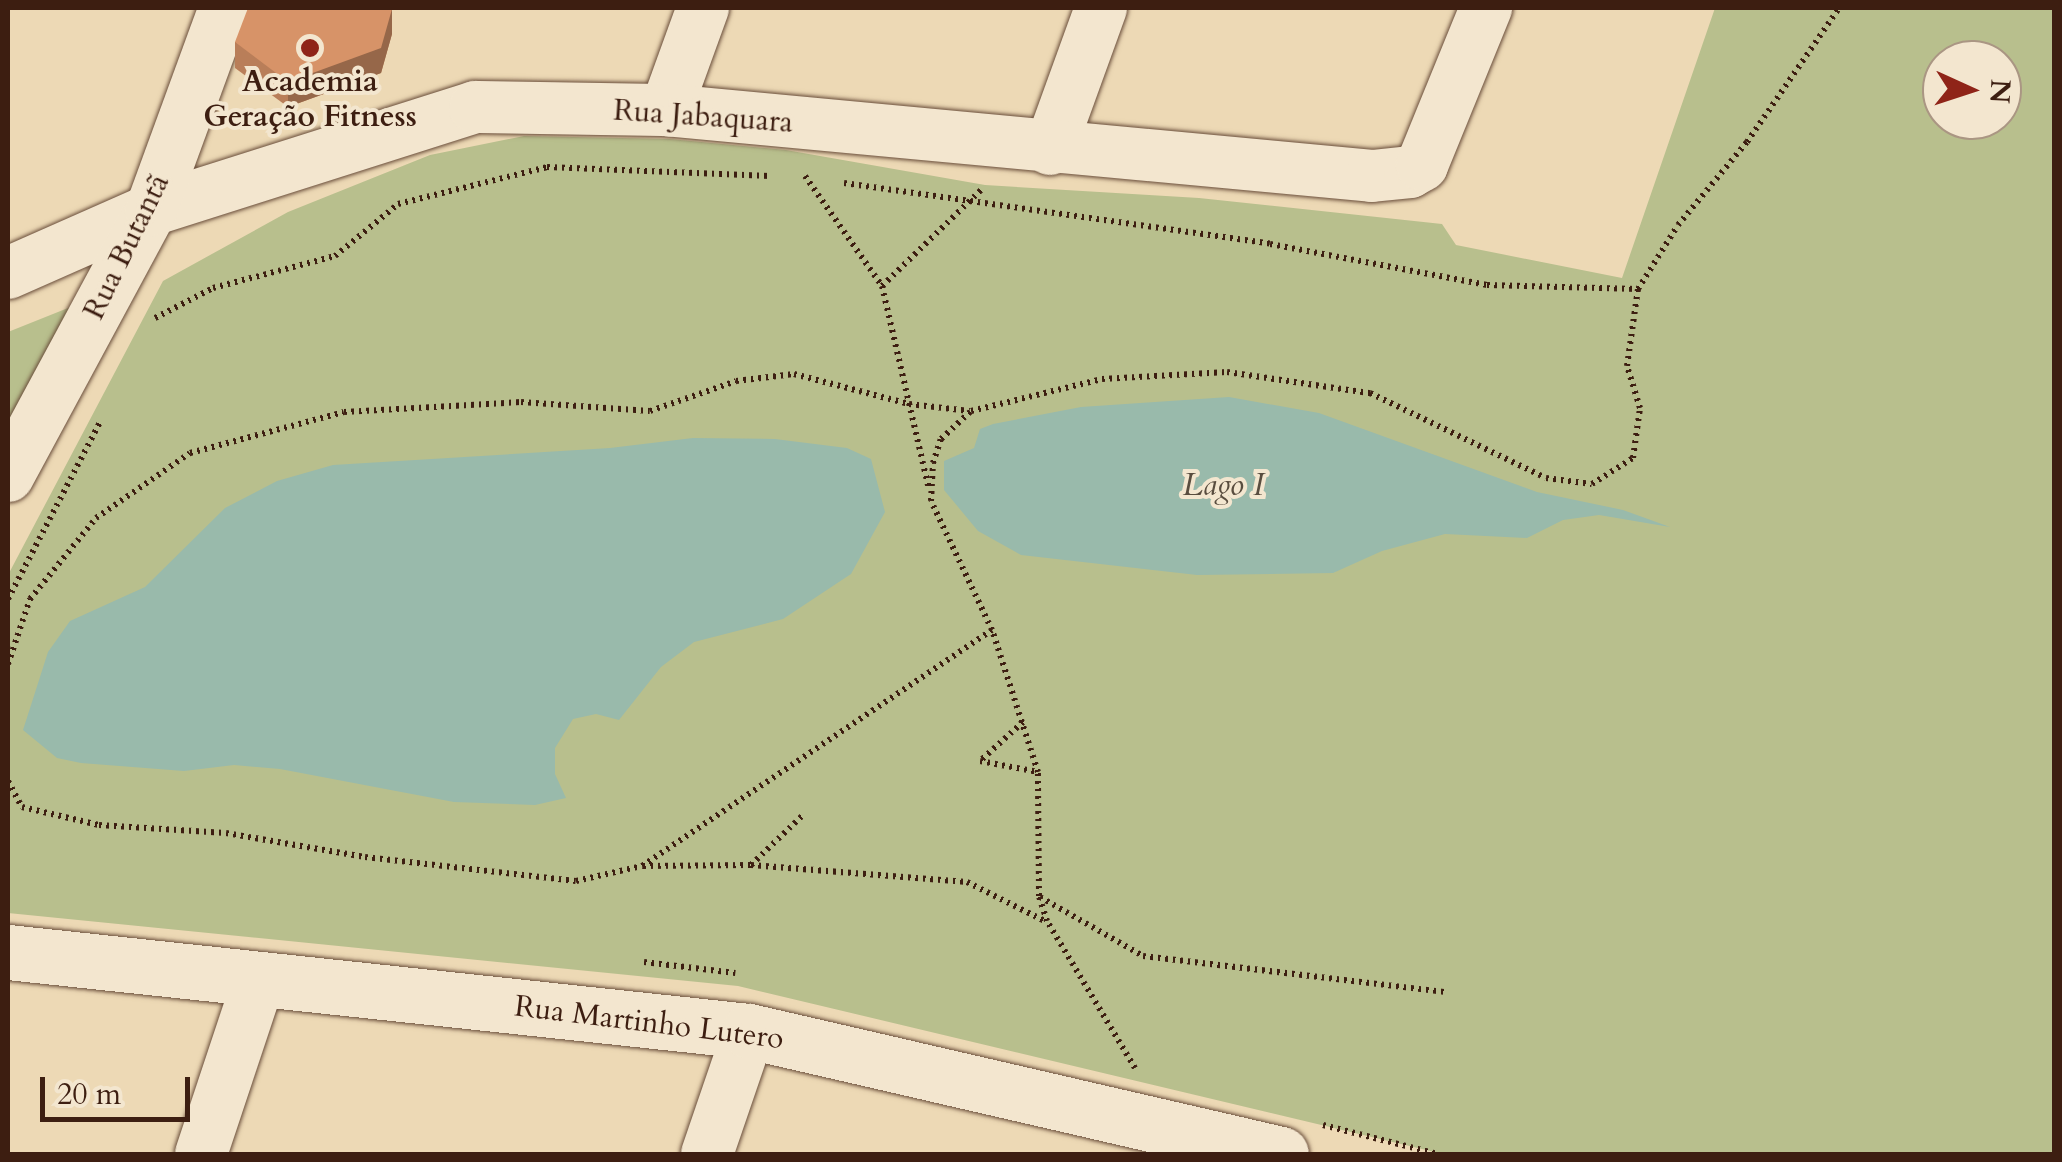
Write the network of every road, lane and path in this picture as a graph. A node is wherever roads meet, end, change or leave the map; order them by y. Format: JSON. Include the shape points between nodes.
{"nodes":[{"id":1,"x":225,"y":8,"type":"edge"},
{"id":2,"x":703,"y":8,"type":"edge"},
{"id":3,"x":1102,"y":8,"type":"edge"},
{"id":4,"x":1486,"y":8,"type":"edge"},
{"id":5,"x":1839,"y":8,"type":"edge"},
{"id":6,"x":666,"y":110,"type":"junction"},
{"id":7,"x":1050,"y":149,"type":"junction"},
{"id":8,"x":796,"y":164,"type":"dead end"},
{"id":9,"x":806,"y":177,"type":"junction"},
{"id":10,"x":824,"y":180,"type":"dead end"},
{"id":11,"x":842,"y":182,"type":"dead end"},
{"id":12,"x":985,"y":185,"type":"dead end"},
{"id":13,"x":970,"y":200,"type":"junction"},
{"id":14,"x":151,"y":210,"type":"junction"},
{"id":15,"x":8,"y":274,"type":"edge"},
{"id":16,"x":882,"y":286,"type":"junction"},
{"id":17,"x":1638,"y":289,"type":"junction"},
{"id":18,"x":148,"y":331,"type":"dead end"},
{"id":19,"x":909,"y":404,"type":"junction"},
{"id":20,"x":106,"y":411,"type":"dead end"},
{"id":21,"x":971,"y":412,"type":"junction"},
{"id":22,"x":8,"y":476,"type":"edge"},
{"id":23,"x":932,"y":501,"type":"junction"},
{"id":24,"x":8,"y":599,"type":"edge"},
{"id":25,"x":992,"y":630,"type":"junction"},
{"id":26,"x":8,"y":664,"type":"edge"},
{"id":27,"x":1023,"y":722,"type":"junction"},
{"id":28,"x":1038,"y":772,"type":"junction"},
{"id":29,"x":8,"y":781,"type":"edge"},
{"id":30,"x":804,"y":815,"type":"dead end"},
{"id":31,"x":751,"y":865,"type":"junction"},
{"id":32,"x":642,"y":866,"type":"junction"},
{"id":33,"x":1039,"y":896,"type":"junction"},
{"id":34,"x":1046,"y":921,"type":"junction"},
{"id":35,"x":8,"y":952,"type":"edge"},
{"id":36,"x":259,"y":980,"type":"junction"},
{"id":37,"x":1444,"y":992,"type":"dead end"},
{"id":38,"x":749,"y":1031,"type":"junction"},
{"id":39,"x":1143,"y":1082,"type":"dead end"},
{"id":40,"x":1212,"y":1146,"type":"edge"},
{"id":41,"x":200,"y":1154,"type":"edge"},
{"id":42,"x":707,"y":1154,"type":"edge"},
{"id":43,"x":1281,"y":1154,"type":"edge"}],
"edges":[{"from":1,"to":14,"type":"street","name":"Rua Butantã"},
{"from":2,"to":6,"type":"street"},
{"from":3,"to":7,"type":"street"},
{"from":4,"to":7,"type":"street","name":"Rua Jabaquara","via":[[1422,165],[1410,172],[1372,176]]},
{"from":5,"to":17,"type":"path"},
{"from":6,"to":7,"type":"street","name":"Rua Jabaquara"},
{"from":6,"to":14,"type":"street","name":"Rua Jabaquara","via":[[476,107]]},
{"from":8,"to":9,"type":"path"},
{"from":9,"to":10,"type":"path"},
{"from":9,"to":16,"type":"path"},
{"from":9,"to":18,"type":"path","via":[[547,167],[398,204],[334,256],[213,288],[156,315]]},
{"from":11,"to":13,"type":"path"},
{"from":12,"to":13,"type":"path"},
{"from":13,"to":16,"type":"path"},
{"from":13,"to":17,"type":"path","via":[[1270,244],[1487,285]]},
{"from":14,"to":15,"type":"street","name":"Rua Jabaquara"},
{"from":14,"to":22,"type":"street","name":"Rua Butantã"},
{"from":16,"to":19,"type":"path"},
{"from":17,"to":21,"type":"path","via":[[1627,366],[1640,408],[1634,458],[1592,484],[1546,478],[1370,394],[1226,372],[1102,379]]},
{"from":19,"to":21,"type":"path"},
{"from":19,"to":23,"type":"path"},
{"from":19,"to":26,"type":"path","via":[[794,374],[736,381],[650,411],[521,402],[344,412],[190,453],[96,518],[30,599]]},
{"from":20,"to":24,"type":"path"},
{"from":21,"to":23,"type":"path","via":[[941,439]]},
{"from":23,"to":25,"type":"path"},
{"from":25,"to":27,"type":"path"},
{"from":25,"to":32,"type":"path"},
{"from":27,"to":28,"type":"path"},
{"from":27,"to":28,"type":"path","via":[[980,761]]},
{"from":28,"to":33,"type":"path"},
{"from":29,"to":32,"type":"path","via":[[22,807],[99,825],[226,833],[365,857],[576,880]]},
{"from":30,"to":31,"type":"path"},
{"from":31,"to":32,"type":"path"},
{"from":31,"to":34,"type":"path","via":[[967,882]]},
{"from":33,"to":34,"type":"path"},
{"from":33,"to":37,"type":"path","via":[[1143,956]]},
{"from":34,"to":39,"type":"path"},
{"from":35,"to":36,"type":"street","name":"Rua Martinho Lutero"},
{"from":36,"to":38,"type":"street","name":"Rua Martinho Lutero"},
{"from":36,"to":41,"type":"street"},
{"from":38,"to":40,"type":"street","name":"Rua Martinho Lutero"},
{"from":38,"to":42,"type":"street"},
{"from":40,"to":43,"type":"street","name":"Rua Martinho Lutero"}]}
